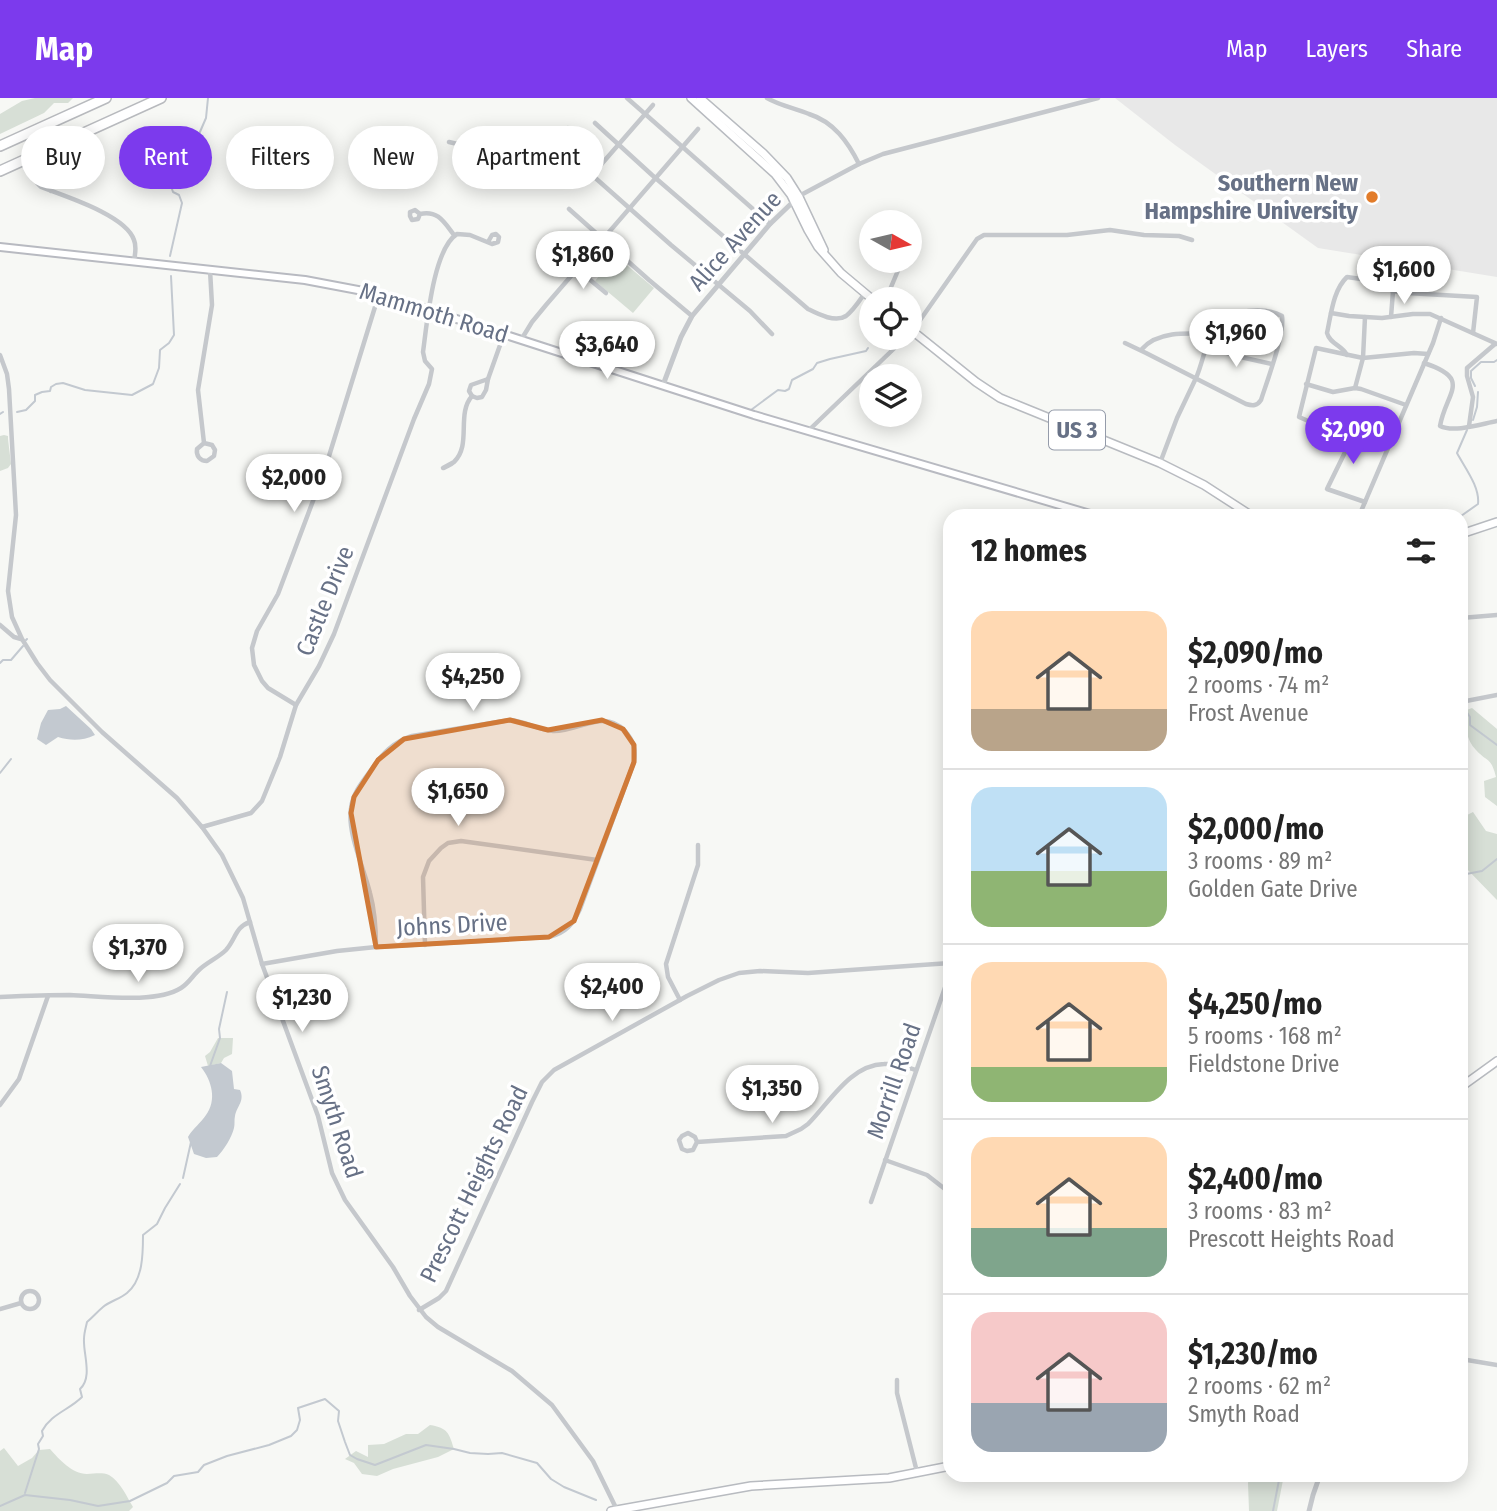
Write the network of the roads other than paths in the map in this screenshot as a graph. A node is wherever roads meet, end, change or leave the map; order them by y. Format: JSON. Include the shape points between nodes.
{"nodes":[{"id":1,"x":106,"y":98,"type":"edge"},
{"id":2,"x":161,"y":98,"type":"edge"},
{"id":3,"x":627,"y":98,"type":"edge"},
{"id":4,"x":691,"y":98,"type":"edge"},
{"id":5,"x":700,"y":98,"type":"edge"},
{"id":6,"x":767,"y":98,"type":"edge"},
{"id":7,"x":1098,"y":98,"type":"edge"},
{"id":8,"x":653,"y":105,"type":"dead end"},
{"id":9,"x":645,"y":115,"type":"junction"},
{"id":10,"x":595,"y":123,"type":"dead end"},
{"id":11,"x":698,"y":129,"type":"dead end"},
{"id":12,"x":449,"y":142,"type":"dead end"},
{"id":13,"x":452,"y":143,"type":"edge"},
{"id":14,"x":619,"y":145,"type":"junction"},
{"id":15,"x":0,"y":146,"type":"edge"},
{"id":16,"x":682,"y":148,"type":"junction"},
{"id":17,"x":604,"y":162,"type":"edge"},
{"id":18,"x":859,"y":164,"type":"junction"},
{"id":19,"x":0,"y":171,"type":"edge"},
{"id":20,"x":655,"y":177,"type":"junction"},
{"id":21,"x":604,"y":186,"type":"edge"},
{"id":22,"x":51,"y":191,"type":"dead end"},
{"id":23,"x":796,"y":199,"type":"junction"},
{"id":24,"x":629,"y":208,"type":"junction"},
{"id":25,"x":569,"y":209,"type":"dead end"},
{"id":26,"x":420,"y":214,"type":"dead end"},
{"id":27,"x":770,"y":224,"type":"junction"},
{"id":28,"x":454,"y":235,"type":"junction"},
{"id":29,"x":603,"y":239,"type":"junction"},
{"id":30,"x":1192,"y":240,"type":"dead end"},
{"id":31,"x":488,"y":242,"type":"dead end"},
{"id":32,"x":0,"y":247,"type":"edge"},
{"id":33,"x":745,"y":254,"type":"junction"},
{"id":34,"x":134,"y":261,"type":"junction"},
{"id":35,"x":577,"y":269,"type":"junction"},
{"id":36,"x":210,"y":270,"type":"junction"},
{"id":37,"x":717,"y":285,"type":"junction"},
{"id":38,"x":859,"y":288,"type":"edge"},
{"id":39,"x":1393,"y":291,"type":"junction"},
{"id":40,"x":606,"y":293,"type":"dead end"},
{"id":41,"x":379,"y":294,"type":"junction"},
{"id":42,"x":859,"y":301,"type":"edge"},
{"id":43,"x":430,"y":310,"type":"junction"},
{"id":44,"x":1331,"y":313,"type":"junction"},
{"id":45,"x":692,"y":316,"type":"junction"},
{"id":46,"x":922,"y":316,"type":"edge"},
{"id":47,"x":1391,"y":317,"type":"junction"},
{"id":48,"x":1441,"y":318,"type":"junction"},
{"id":49,"x":1365,"y":320,"type":"junction"},
{"id":50,"x":1473,"y":333,"type":"junction"},
{"id":51,"x":504,"y":334,"type":"junction"},
{"id":52,"x":772,"y":334,"type":"dead end"},
{"id":53,"x":1210,"y":334,"type":"junction"},
{"id":54,"x":521,"y":340,"type":"junction"},
{"id":55,"x":922,"y":340,"type":"edge"},
{"id":56,"x":1125,"y":343,"type":"dead end"},
{"id":57,"x":1496,"y":344,"type":"edge"},
{"id":58,"x":1207,"y":346,"type":"junction"},
{"id":59,"x":1142,"y":349,"type":"junction"},
{"id":60,"x":892,"y":350,"type":"edge"},
{"id":61,"x":1428,"y":354,"type":"junction"},
{"id":62,"x":0,"y":355,"type":"edge"},
{"id":63,"x":1347,"y":355,"type":"junction"},
{"id":64,"x":1363,"y":358,"type":"junction"},
{"id":65,"x":1424,"y":363,"type":"junction"},
{"id":66,"x":1272,"y":364,"type":"junction"},
{"id":67,"x":1196,"y":378,"type":"junction"},
{"id":68,"x":488,"y":379,"type":"junction"},
{"id":69,"x":1306,"y":384,"type":"junction"},
{"id":70,"x":663,"y":385,"type":"junction"},
{"id":71,"x":1355,"y":388,"type":"junction"},
{"id":72,"x":472,"y":396,"type":"junction"},
{"id":73,"x":1406,"y":405,"type":"junction"},
{"id":74,"x":1497,"y":421,"type":"edge"},
{"id":75,"x":1469,"y":426,"type":"junction"},
{"id":76,"x":808,"y":431,"type":"junction"},
{"id":77,"x":1350,"y":435,"type":"junction"},
{"id":78,"x":204,"y":443,"type":"junction"},
{"id":79,"x":1390,"y":443,"type":"junction"},
{"id":80,"x":454,"y":462,"type":"dead end"},
{"id":81,"x":1160,"y":463,"type":"junction"},
{"id":82,"x":1365,"y":502,"type":"junction"},
{"id":83,"x":1073,"y":509,"type":"edge"},
{"id":84,"x":1241,"y":509,"type":"edge"},
{"id":85,"x":1362,"y":509,"type":"edge"},
{"id":86,"x":1497,"y":522,"type":"edge"},
{"id":87,"x":1468,"y":533,"type":"edge"},
{"id":88,"x":1497,"y":615,"type":"edge"},
{"id":89,"x":1468,"y":617,"type":"edge"},
{"id":90,"x":0,"y":625,"type":"edge"},
{"id":91,"x":22,"y":639,"type":"junction"},
{"id":92,"x":1497,"y":695,"type":"edge"},
{"id":93,"x":1468,"y":701,"type":"edge"},
{"id":94,"x":296,"y":705,"type":"junction"},
{"id":95,"x":202,"y":827,"type":"junction"},
{"id":96,"x":698,"y":845,"type":"dead end"},
{"id":97,"x":597,"y":860,"type":"junction"},
{"id":98,"x":250,"y":922,"type":"junction"},
{"id":99,"x":425,"y":945,"type":"junction"},
{"id":100,"x":376,"y":947,"type":"junction"},
{"id":101,"x":262,"y":964,"type":"junction"},
{"id":102,"x":943,"y":964,"type":"edge"},
{"id":103,"x":943,"y":993,"type":"edge"},
{"id":104,"x":48,"y":996,"type":"junction"},
{"id":105,"x":0,"y":997,"type":"edge"},
{"id":106,"x":680,"y":999,"type":"junction"},
{"id":107,"x":1497,"y":1061,"type":"edge"},
{"id":108,"x":916,"y":1070,"type":"junction"},
{"id":109,"x":1468,"y":1082,"type":"edge"},
{"id":110,"x":0,"y":1105,"type":"edge"},
{"id":111,"x":697,"y":1142,"type":"junction"},
{"id":112,"x":885,"y":1160,"type":"junction"},
{"id":113,"x":943,"y":1187,"type":"edge"},
{"id":114,"x":871,"y":1202,"type":"dead end"},
{"id":115,"x":21,"y":1303,"type":"junction"},
{"id":116,"x":0,"y":1309,"type":"edge"},
{"id":117,"x":419,"y":1310,"type":"junction"},
{"id":118,"x":1468,"y":1360,"type":"edge"},
{"id":119,"x":1497,"y":1365,"type":"edge"},
{"id":120,"x":897,"y":1380,"type":"dead end"},
{"id":121,"x":943,"y":1467,"type":"edge"},
{"id":122,"x":917,"y":1473,"type":"junction"},
{"id":123,"x":1318,"y":1482,"type":"edge"},
{"id":124,"x":619,"y":1510,"type":"edge"},
{"id":125,"x":1309,"y":1511,"type":"edge"}],
"edges":[{"from":1,"to":15,"type":"highway"},
{"from":2,"to":19,"type":"highway"},
{"from":3,"to":9,"type":"street"},
{"from":4,"to":23,"type":"main road"},
{"from":5,"to":23,"type":"main road","via":[[777,166],[791,183]]},
{"from":6,"to":18,"type":"street","via":[[826,122],[845,139]]},
{"from":7,"to":18,"type":"street"},
{"from":8,"to":9,"type":"street"},
{"from":9,"to":14,"type":"street"},
{"from":9,"to":16,"type":"street"},
{"from":10,"to":14,"type":"street"},
{"from":11,"to":16,"type":"street"},
{"from":12,"to":13,"type":"street"},
{"from":14,"to":17,"type":"street"},
{"from":14,"to":20,"type":"street"},
{"from":16,"to":20,"type":"street"},
{"from":16,"to":27,"type":"street"},
{"from":18,"to":23,"type":"street"},
{"from":20,"to":24,"type":"street"},
{"from":20,"to":33,"type":"street"},
{"from":21,"to":24,"type":"street"},
{"from":22,"to":34,"type":"street","via":[[121,223],[135,242]]},
{"from":23,"to":27,"type":"street","name":"Alice Avenue"},
{"from":23,"to":38,"type":"main road","via":[[825,254]]},
{"from":24,"to":29,"type":"street"},
{"from":24,"to":37,"type":"street"},
{"from":25,"to":29,"type":"street"},
{"from":26,"to":28,"type":"street","via":[[436,215]]},
{"from":27,"to":33,"type":"street","name":"Alice Avenue"},
{"from":28,"to":31,"type":"street","via":[[464,233]]},
{"from":28,"to":43,"type":"street","name":"Castle Drive","via":[[438,267]]},
{"from":29,"to":35,"type":"street"},
{"from":29,"to":45,"type":"street"},
{"from":30,"to":46,"type":"street","via":[[1110,230],[984,235]]},
{"from":32,"to":34,"type":"main road","name":"Mammoth Road"},
{"from":33,"to":37,"type":"street","name":"Alice Avenue"},
{"from":33,"to":42,"type":"street","via":[[808,309],[826,317],[847,316]]},
{"from":34,"to":36,"type":"main road","name":"Mammoth Road"},
{"from":35,"to":40,"type":"street"},
{"from":35,"to":54,"type":"street"},
{"from":36,"to":41,"type":"main road","name":"Mammoth Road"},
{"from":36,"to":78,"type":"street","via":[[212,305],[198,390]]},
{"from":37,"to":45,"type":"street","name":"Alice Avenue"},
{"from":37,"to":52,"type":"street"},
{"from":39,"to":44,"type":"street","via":[[1347,277]]},
{"from":39,"to":47,"type":"street"},
{"from":39,"to":50,"type":"street","via":[[1476,297]]},
{"from":41,"to":43,"type":"main road","name":"Mammoth Road"},
{"from":41,"to":94,"type":"street","via":[[325,469],[278,594],[252,648],[262,681]]},
{"from":43,"to":51,"type":"main road","name":"Mammoth Road"},
{"from":43,"to":94,"type":"street","name":"Castle Drive","via":[[423,352],[432,369],[429,384],[334,634]]},
{"from":44,"to":49,"type":"street"},
{"from":44,"to":63,"type":"street","via":[[1326,333]]},
{"from":45,"to":70,"type":"street","name":"Alice Avenue"},
{"from":47,"to":48,"type":"street","via":[[1426,314]]},
{"from":47,"to":49,"type":"street"},
{"from":48,"to":50,"type":"street"},
{"from":48,"to":61,"type":"street"},
{"from":49,"to":64,"type":"street"},
{"from":50,"to":57,"type":"street"},
{"from":51,"to":54,"type":"main road","name":"Mammoth Road"},
{"from":51,"to":68,"type":"street"},
{"from":53,"to":58,"type":"street"},
{"from":53,"to":59,"type":"street","via":[[1160,337]]},
{"from":53,"to":66,"type":"street","via":[[1223,315],[1257,311],[1282,316]]},
{"from":54,"to":70,"type":"main road","name":"Mammoth Road"},
{"from":55,"to":81,"type":"main road","number":"US 3","via":[[1000,398]]},
{"from":56,"to":59,"type":"street"},
{"from":57,"to":75,"type":"street","via":[[1467,368],[1473,397]]},
{"from":58,"to":66,"type":"street"},
{"from":58,"to":67,"type":"street"},
{"from":59,"to":67,"type":"street"},
{"from":60,"to":76,"type":"street"},
{"from":61,"to":64,"type":"street"},
{"from":61,"to":65,"type":"street"},
{"from":62,"to":91,"type":"street","name":"Smyth Road","via":[[9,384],[16,510],[8,591]]},
{"from":63,"to":64,"type":"street"},
{"from":63,"to":69,"type":"street","via":[[1316,348]]},
{"from":64,"to":71,"type":"street"},
{"from":65,"to":73,"type":"street"},
{"from":65,"to":75,"type":"street","via":[[1443,370],[1453,383],[1440,426]]},
{"from":66,"to":67,"type":"street","via":[[1261,400],[1255,405]]},
{"from":67,"to":81,"type":"street"},
{"from":68,"to":72,"type":"street","via":[[482,397]]},
{"from":68,"to":72,"type":"street","via":[[471,385]]},
{"from":69,"to":71,"type":"street","via":[[1333,392]]},
{"from":69,"to":77,"type":"street","via":[[1299,417]]},
{"from":70,"to":76,"type":"main road","name":"Mammoth Road"},
{"from":71,"to":73,"type":"street"},
{"from":72,"to":80,"type":"street","via":[[464,414],[463,443]]},
{"from":73,"to":79,"type":"street"},
{"from":74,"to":75,"type":"street"},
{"from":76,"to":83,"type":"main road","name":"Mammoth Road"},
{"from":77,"to":79,"type":"street","via":[[1359,431]]},
{"from":77,"to":82,"type":"street","via":[[1327,489]]},
{"from":78,"to":78,"type":"street","via":[[215,450],[207,461],[198,455],[197,449]]},
{"from":79,"to":82,"type":"street"},
{"from":81,"to":84,"type":"main road","number":"US 3"},
{"from":82,"to":85,"type":"street"},
{"from":86,"to":87,"type":"main road"},
{"from":88,"to":89,"type":"street"},
{"from":90,"to":91,"type":"street"},
{"from":91,"to":95,"type":"street","name":"Smyth Road","via":[[50,680]]},
{"from":92,"to":93,"type":"street"},
{"from":94,"to":95,"type":"street","name":"Castle Drive","via":[[271,781],[257,808],[243,817]]},
{"from":95,"to":98,"type":"street","name":"Smyth Road","via":[[236,882]]},
{"from":96,"to":106,"type":"street","via":[[699,861],[666,964]]},
{"from":97,"to":99,"type":"street","name":"Johns Drive","via":[[580,909],[562,933]]},
{"from":97,"to":99,"type":"street","via":[[470,841],[448,843],[434,854],[422,877]]},
{"from":97,"to":100,"type":"street","name":"Johns Drive","via":[[634,762],[634,745],[615,723],[602,720],[556,731],[510,720],[404,738],[378,761],[352,805],[351,822],[375,918]]},
{"from":98,"to":101,"type":"street","name":"Smyth Road"},
{"from":98,"to":104,"type":"street","via":[[237,930],[223,953],[182,988],[164,996]]},
{"from":99,"to":100,"type":"street","name":"Johns Drive"},
{"from":100,"to":101,"type":"street","name":"Johns Drive"},
{"from":101,"to":117,"type":"street","name":"Smyth Road","via":[[312,1098],[338,1189]]},
{"from":102,"to":106,"type":"street","name":"Prescott Heights Road","via":[[808,974],[747,971]]},
{"from":103,"to":108,"type":"street","name":"Morrill Road"},
{"from":104,"to":105,"type":"street"},
{"from":104,"to":110,"type":"street","via":[[19,1079]]},
{"from":106,"to":117,"type":"street","name":"Prescott Heights Road","via":[[547,1075],[449,1286],[443,1296]]},
{"from":107,"to":109,"type":"main road"},
{"from":108,"to":111,"type":"street","via":[[883,1064],[859,1071],[808,1124],[786,1136]]},
{"from":108,"to":112,"type":"street","name":"Morrill Road"},
{"from":111,"to":111,"type":"street","via":[[688,1133],[679,1140],[687,1151]]},
{"from":112,"to":113,"type":"street","via":[[928,1175]]},
{"from":112,"to":114,"type":"street","name":"Morrill Road"},
{"from":115,"to":115,"type":"street","via":[[30,1309],[38,1298],[27,1291]]},
{"from":115,"to":116,"type":"street"},
{"from":117,"to":124,"type":"street","name":"Smyth Road","via":[[438,1327],[512,1371],[552,1405],[593,1461]]},
{"from":118,"to":119,"type":"street"},
{"from":120,"to":122,"type":"street"},
{"from":121,"to":122,"type":"main road"},
{"from":122,"to":124,"type":"main road","via":[[751,1486]]},
{"from":123,"to":125,"type":"street"}]}
